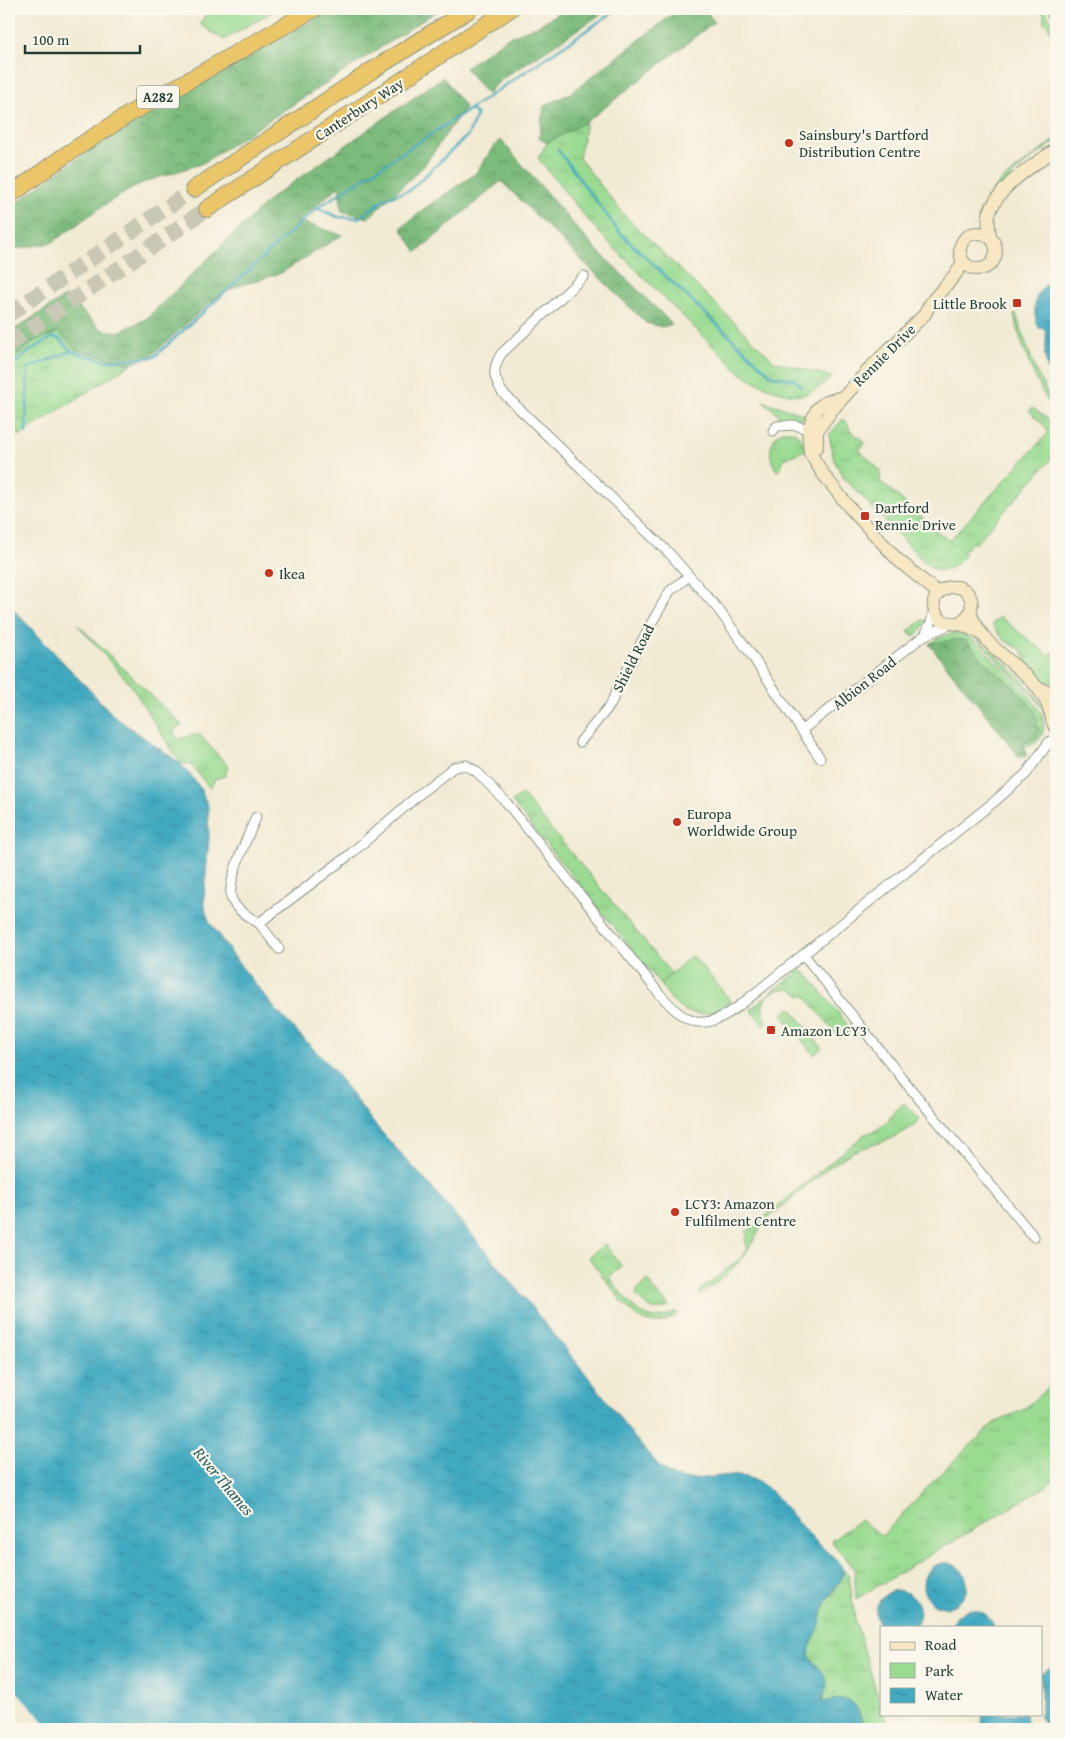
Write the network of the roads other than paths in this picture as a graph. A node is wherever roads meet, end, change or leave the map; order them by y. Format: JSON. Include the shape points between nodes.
{"nodes":[{"id":1,"x":314,"y":9,"type":"edge"},
{"id":2,"x":470,"y":9,"type":"edge"},
{"id":3,"x":510,"y":9,"type":"edge"},
{"id":4,"x":1051,"y":9,"type":"edge"},
{"id":5,"x":1056,"y":19,"type":"edge"},
{"id":6,"x":1056,"y":149,"type":"edge"},
{"id":7,"x":194,"y":188,"type":"tunnel mouth"},
{"id":8,"x":9,"y":196,"type":"edge"},
{"id":9,"x":207,"y":209,"type":"tunnel mouth"},
{"id":10,"x":989,"y":215,"type":"junction"},
{"id":11,"x":972,"y":234,"type":"junction"},
{"id":12,"x":990,"y":237,"type":"junction"},
{"id":13,"x":963,"y":261,"type":"junction"},
{"id":14,"x":977,"y":270,"type":"junction"},
{"id":15,"x":584,"y":276,"type":"dead end"},
{"id":16,"x":925,"y":314,"type":"junction"},
{"id":17,"x":812,"y":430,"type":"junction"},
{"id":18,"x":773,"y":431,"type":"dead end"},
{"id":19,"x":689,"y":576,"type":"junction"},
{"id":20,"x":938,"y":593,"type":"junction"},
{"id":21,"x":934,"y":610,"type":"junction"},
{"id":22,"x":970,"y":612,"type":"junction"},
{"id":23,"x":954,"y":624,"type":"junction"},
{"id":24,"x":980,"y":634,"type":"junction"},
{"id":25,"x":925,"y":635,"type":"junction"},
{"id":26,"x":1037,"y":687,"type":"junction"},
{"id":27,"x":1056,"y":696,"type":"edge"},
{"id":28,"x":1054,"y":716,"type":"edge"},
{"id":29,"x":802,"y":730,"type":"junction"},
{"id":30,"x":1056,"y":738,"type":"edge"},
{"id":31,"x":580,"y":742,"type":"dead end"},
{"id":32,"x":1046,"y":746,"type":"junction"},
{"id":33,"x":820,"y":758,"type":"dead end"},
{"id":34,"x":256,"y":817,"type":"dead end"},
{"id":35,"x":258,"y":923,"type":"junction"},
{"id":36,"x":279,"y":949,"type":"dead end"},
{"id":37,"x":804,"y":955,"type":"junction"},
{"id":38,"x":1034,"y":1237,"type":"dead end"}],
"edges":[{"from":1,"to":8,"type":"highway","number":"A282","via":[[131,113]]},
{"from":2,"to":7,"type":"highway","name":"Canterbury Way"},
{"from":3,"to":9,"type":"highway","name":"Canterbury Way"},
{"from":4,"to":5,"type":"street"},
{"from":6,"to":10,"type":"street","via":[[1005,189]]},
{"from":10,"to":11,"type":"street"},
{"from":10,"to":12,"type":"street","name":"Rennie Drive"},
{"from":11,"to":12,"type":"street"},
{"from":11,"to":13,"type":"street","name":"Rennie Drive","via":[[960,248]]},
{"from":12,"to":14,"type":"street","name":"Rennie Drive","via":[[996,248],[995,260],[987,268]]},
{"from":13,"to":14,"type":"street"},
{"from":13,"to":16,"type":"street","name":"Rennie Drive","via":[[958,273],[928,305]]},
{"from":14,"to":16,"type":"street","name":"Rennie Drive","via":[[966,276],[933,311]]},
{"from":15,"to":19,"type":"street","via":[[500,354],[494,366],[495,379],[502,392],[657,541]]},
{"from":16,"to":17,"type":"street","name":"Rennie Drive"},
{"from":17,"to":18,"type":"street","via":[[794,425],[777,426]]},
{"from":17,"to":20,"type":"street","via":[[815,462],[849,507],[898,560]]},
{"from":19,"to":29,"type":"street","via":[[718,609]]},
{"from":19,"to":31,"type":"street","name":"Shield Road","via":[[670,591],[611,704]]},
{"from":20,"to":21,"type":"street"},
{"from":20,"to":22,"type":"street","via":[[950,586],[964,590],[971,600]]},
{"from":21,"to":23,"type":"street","via":[[940,620]]},
{"from":21,"to":25,"type":"street"},
{"from":22,"to":23,"type":"street","via":[[963,621]]},
{"from":22,"to":24,"type":"street"},
{"from":23,"to":24,"type":"street"},
{"from":23,"to":25,"type":"street","name":"Albion Road"},
{"from":24,"to":26,"type":"street"},
{"from":25,"to":29,"type":"street","name":"Albion Road"},
{"from":26,"to":27,"type":"street"},
{"from":26,"to":28,"type":"street"},
{"from":28,"to":32,"type":"street"},
{"from":29,"to":33,"type":"street"},
{"from":30,"to":32,"type":"street"},
{"from":32,"to":37,"type":"street","via":[[1026,774],[996,801]]},
{"from":34,"to":35,"type":"street","via":[[230,886],[232,900],[241,912]]},
{"from":35,"to":36,"type":"street"},
{"from":35,"to":37,"type":"street","via":[[348,856],[454,767],[466,765],[478,772],[506,802],[680,1015],[703,1022],[724,1018]]},
{"from":37,"to":38,"type":"street"}]}
